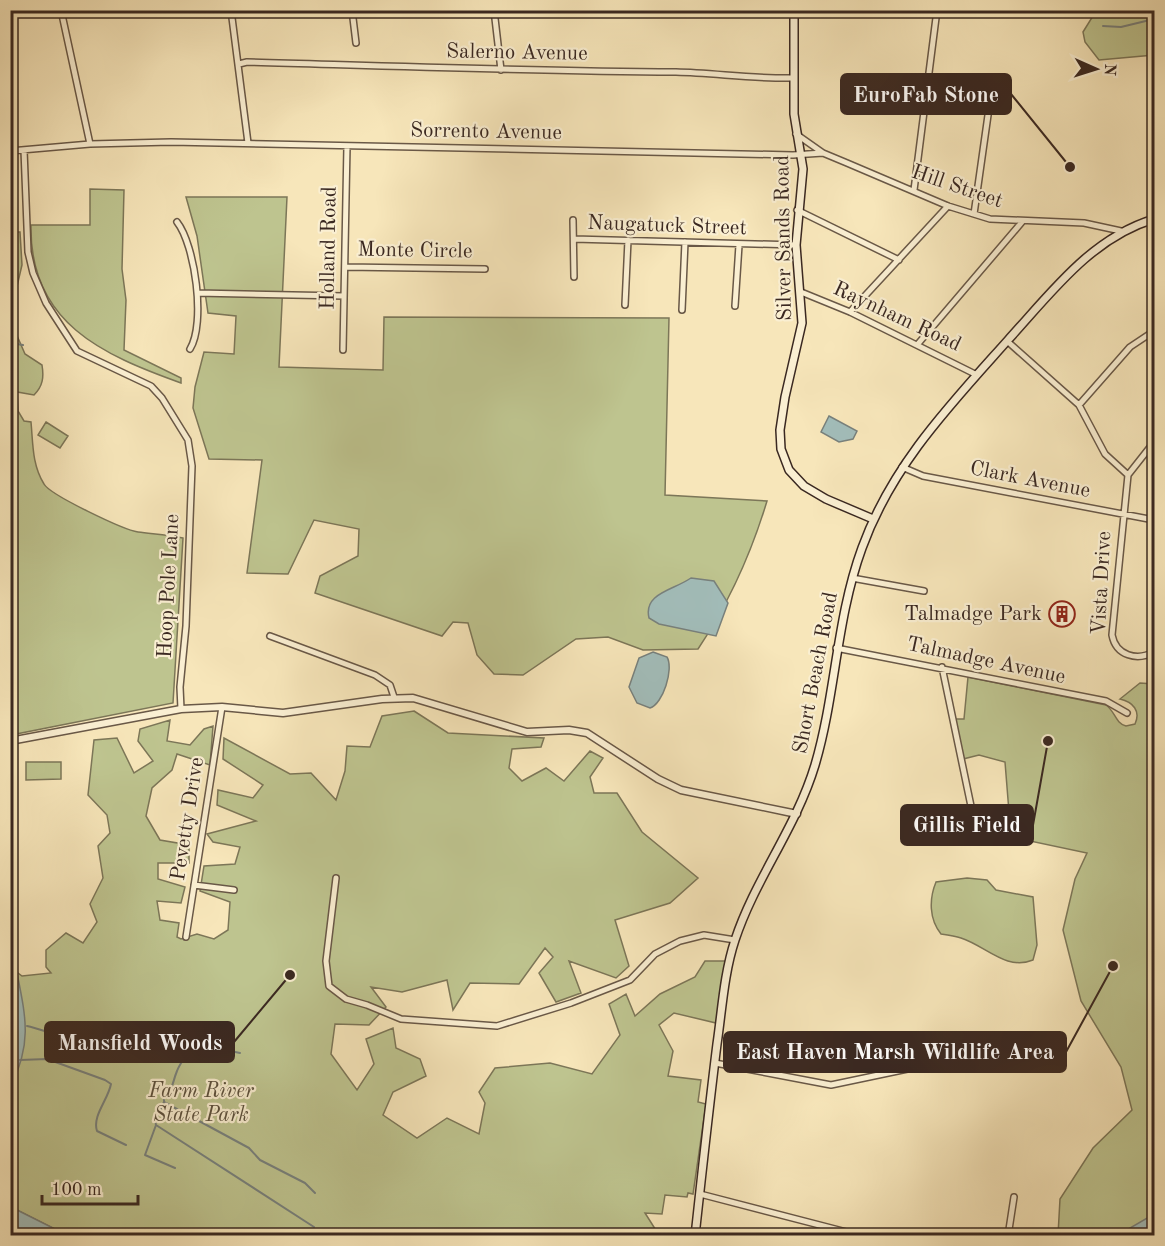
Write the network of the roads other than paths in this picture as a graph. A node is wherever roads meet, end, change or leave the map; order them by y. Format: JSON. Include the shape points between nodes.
{"nodes":[{"id":1,"x":61,"y":10,"type":"edge"},
{"id":2,"x":231,"y":10,"type":"edge"},
{"id":3,"x":352,"y":10,"type":"edge"},
{"id":4,"x":494,"y":10,"type":"edge"},
{"id":5,"x":794,"y":10,"type":"edge"},
{"id":6,"x":937,"y":10,"type":"edge"},
{"id":7,"x":356,"y":43,"type":"dead end"},
{"id":8,"x":239,"y":64,"type":"junction"},
{"id":9,"x":501,"y":70,"type":"junction"},
{"id":10,"x":794,"y":78,"type":"junction"},
{"id":11,"x":991,"y":94,"type":"dead end"},
{"id":12,"x":796,"y":134,"type":"junction"},
{"id":13,"x":248,"y":143,"type":"junction"},
{"id":14,"x":90,"y":144,"type":"junction"},
{"id":15,"x":347,"y":146,"type":"junction"},
{"id":16,"x":24,"y":150,"type":"junction"},
{"id":17,"x":10,"y":151,"type":"edge"},
{"id":18,"x":823,"y":153,"type":"junction"},
{"id":19,"x":800,"y":154,"type":"junction"},
{"id":20,"x":914,"y":190,"type":"junction"},
{"id":21,"x":948,"y":206,"type":"junction"},
{"id":22,"x":797,"y":210,"type":"junction"},
{"id":23,"x":974,"y":214,"type":"junction"},
{"id":24,"x":1155,"y":219,"type":"edge"},
{"id":25,"x":573,"y":220,"type":"dead end"},
{"id":26,"x":177,"y":222,"type":"dead end"},
{"id":27,"x":1022,"y":222,"type":"junction"},
{"id":28,"x":1121,"y":231,"type":"junction"},
{"id":29,"x":574,"y":238,"type":"junction"},
{"id":30,"x":628,"y":240,"type":"junction"},
{"id":31,"x":685,"y":242,"type":"junction"},
{"id":32,"x":739,"y":245,"type":"junction"},
{"id":33,"x":796,"y":245,"type":"junction"},
{"id":34,"x":899,"y":260,"type":"junction"},
{"id":35,"x":345,"y":267,"type":"junction"},
{"id":36,"x":485,"y":269,"type":"dead end"},
{"id":37,"x":574,"y":277,"type":"dead end"},
{"id":38,"x":801,"y":292,"type":"junction"},
{"id":39,"x":197,"y":293,"type":"junction"},
{"id":40,"x":344,"y":296,"type":"junction"},
{"id":41,"x":625,"y":305,"type":"dead end"},
{"id":42,"x":735,"y":306,"type":"dead end"},
{"id":43,"x":682,"y":310,"type":"dead end"},
{"id":44,"x":850,"y":312,"type":"junction"},
{"id":45,"x":1155,"y":331,"type":"edge"},
{"id":46,"x":1007,"y":341,"type":"junction"},
{"id":47,"x":917,"y":345,"type":"junction"},
{"id":48,"x":190,"y":349,"type":"dead end"},
{"id":49,"x":343,"y":350,"type":"dead end"},
{"id":50,"x":977,"y":375,"type":"junction"},
{"id":51,"x":1079,"y":405,"type":"junction"},
{"id":52,"x":1155,"y":442,"type":"edge"},
{"id":53,"x":902,"y":467,"type":"junction"},
{"id":54,"x":1128,"y":475,"type":"junction"},
{"id":55,"x":1124,"y":515,"type":"junction"},
{"id":56,"x":873,"y":519,"type":"junction"},
{"id":57,"x":1155,"y":520,"type":"edge"},
{"id":58,"x":852,"y":578,"type":"junction"},
{"id":59,"x":924,"y":591,"type":"dead end"},
{"id":60,"x":270,"y":636,"type":"dead end"},
{"id":61,"x":836,"y":648,"type":"junction"},
{"id":62,"x":1155,"y":652,"type":"edge"},
{"id":63,"x":942,"y":668,"type":"junction"},
{"id":64,"x":394,"y":697,"type":"junction"},
{"id":65,"x":222,"y":707,"type":"junction"},
{"id":66,"x":181,"y":709,"type":"junction"},
{"id":67,"x":1127,"y":713,"type":"dead end"},
{"id":68,"x":10,"y":741,"type":"edge"},
{"id":69,"x":797,"y":814,"type":"junction"},
{"id":70,"x":976,"y":830,"type":"dead end"},
{"id":71,"x":336,"y":878,"type":"dead end"},
{"id":72,"x":194,"y":885,"type":"junction"},
{"id":73,"x":234,"y":890,"type":"dead end"},
{"id":74,"x":186,"y":937,"type":"dead end"},
{"id":75,"x":735,"y":940,"type":"junction"},
{"id":76,"x":955,"y":1059,"type":"dead end"},
{"id":77,"x":715,"y":1063,"type":"junction"},
{"id":78,"x":700,"y":1194,"type":"junction"},
{"id":79,"x":1014,"y":1197,"type":"dead end"},
{"id":80,"x":695,"y":1236,"type":"edge"},
{"id":81,"x":862,"y":1236,"type":"edge"},
{"id":82,"x":1008,"y":1236,"type":"edge"}],
"edges":[{"from":1,"to":14,"type":"street"},
{"from":2,"to":8,"type":"street"},
{"from":3,"to":7,"type":"street"},
{"from":4,"to":9,"type":"street"},
{"from":5,"to":10,"type":"main road","name":"Silver Sands Road"},
{"from":6,"to":20,"type":"street"},
{"from":8,"to":9,"type":"street","name":"Salerno Avenue"},
{"from":8,"to":13,"type":"street"},
{"from":9,"to":10,"type":"street","name":"Salerno Avenue","via":[[721,73],[774,80]]},
{"from":10,"to":12,"type":"main road","name":"Silver Sands Road"},
{"from":11,"to":23,"type":"street"},
{"from":12,"to":18,"type":"street","name":"Hill Street"},
{"from":12,"to":19,"type":"main road","name":"Silver Sands Road"},
{"from":13,"to":14,"type":"street","name":"Sorrento Avenue"},
{"from":13,"to":15,"type":"street","name":"Sorrento Avenue"},
{"from":14,"to":16,"type":"street","name":"Sorrento Avenue"},
{"from":15,"to":19,"type":"street","name":"Sorrento Avenue"},
{"from":15,"to":35,"type":"street","name":"Holland Road"},
{"from":16,"to":17,"type":"street","name":"Sorrento Avenue"},
{"from":16,"to":66,"type":"street","name":"Hoop Pole Lane","via":[[30,263],[46,303],[77,351],[151,386],[188,440],[192,466]]},
{"from":18,"to":19,"type":"street","name":"Hill Street"},
{"from":18,"to":20,"type":"street","name":"Hill Street"},
{"from":19,"to":22,"type":"main road","name":"Silver Sands Road","via":[[803,175]]},
{"from":20,"to":21,"type":"street","name":"Hill Street"},
{"from":21,"to":23,"type":"street","name":"Hill Street"},
{"from":21,"to":34,"type":"street"},
{"from":22,"to":33,"type":"main road","name":"Silver Sands Road"},
{"from":22,"to":34,"type":"street"},
{"from":23,"to":27,"type":"street","name":"Hill Street"},
{"from":24,"to":28,"type":"main road","name":"Short Beach Road"},
{"from":25,"to":29,"type":"street"},
{"from":26,"to":39,"type":"street","via":[[186,233]]},
{"from":27,"to":28,"type":"street","name":"Hill Street","via":[[1084,223]]},
{"from":27,"to":47,"type":"street"},
{"from":28,"to":46,"type":"main road","name":"Short Beach Road","via":[[1087,257]]},
{"from":29,"to":30,"type":"street","name":"Naugatuck Street"},
{"from":29,"to":37,"type":"street"},
{"from":30,"to":31,"type":"street","name":"Naugatuck Street"},
{"from":30,"to":41,"type":"street"},
{"from":31,"to":32,"type":"street","name":"Naugatuck Street"},
{"from":31,"to":43,"type":"street"},
{"from":32,"to":33,"type":"street","name":"Naugatuck Street"},
{"from":32,"to":42,"type":"street"},
{"from":33,"to":38,"type":"main road","name":"Silver Sands Road"},
{"from":34,"to":44,"type":"street"},
{"from":35,"to":36,"type":"street","name":"Monte Circle"},
{"from":35,"to":40,"type":"street","name":"Holland Road"},
{"from":38,"to":44,"type":"street","name":"Raynham Road"},
{"from":38,"to":56,"type":"main road","name":"Silver Sands Road","via":[[801,333],[780,429],[783,458],[796,478],[814,493]]},
{"from":39,"to":40,"type":"street"},
{"from":39,"to":48,"type":"street","via":[[195,337]]},
{"from":40,"to":49,"type":"street","name":"Holland Road"},
{"from":44,"to":47,"type":"street","name":"Raynham Road"},
{"from":45,"to":51,"type":"street","via":[[1130,347]]},
{"from":46,"to":50,"type":"main road","name":"Short Beach Road"},
{"from":46,"to":51,"type":"street"},
{"from":47,"to":50,"type":"street","name":"Raynham Road"},
{"from":50,"to":53,"type":"main road","name":"Short Beach Road","via":[[941,414]]},
{"from":51,"to":54,"type":"street","via":[[1105,454]]},
{"from":52,"to":54,"type":"street"},
{"from":53,"to":55,"type":"street","name":"Clark Avenue","via":[[922,476]]},
{"from":53,"to":56,"type":"main road","name":"Short Beach Road"},
{"from":54,"to":55,"type":"street"},
{"from":55,"to":57,"type":"street","name":"Clark Avenue"},
{"from":55,"to":62,"type":"street","name":"Vista Drive","via":[[1112,640],[1116,648],[1128,655]]},
{"from":56,"to":58,"type":"main road","name":"Short Beach Road"},
{"from":58,"to":59,"type":"street"},
{"from":58,"to":61,"type":"main road","name":"Short Beach Road"},
{"from":60,"to":64,"type":"street","via":[[375,675],[390,685]]},
{"from":61,"to":63,"type":"street","name":"Talmadge Avenue"},
{"from":61,"to":69,"type":"main road","name":"Short Beach Road","via":[[820,744]]},
{"from":63,"to":67,"type":"street","name":"Talmadge Avenue","via":[[1106,701]]},
{"from":63,"to":70,"type":"street"},
{"from":64,"to":65,"type":"street","via":[[290,712]]},
{"from":64,"to":69,"type":"street","via":[[425,700],[527,732],[587,733],[681,790]]},
{"from":65,"to":66,"type":"street"},
{"from":65,"to":72,"type":"street","name":"Pevetty Drive"},
{"from":66,"to":68,"type":"street"},
{"from":69,"to":75,"type":"main road","name":"Short Beach Road"},
{"from":71,"to":75,"type":"street","via":[[326,961],[329,986],[346,999],[413,1022],[497,1026],[630,980],[655,954],[680,940],[704,935]]},
{"from":72,"to":73,"type":"street"},
{"from":72,"to":74,"type":"street","name":"Pevetty Drive"},
{"from":75,"to":77,"type":"main road","name":"Short Beach Road","via":[[726,976]]},
{"from":76,"to":77,"type":"street","via":[[831,1085]]},
{"from":77,"to":78,"type":"main road","name":"Short Beach Road"},
{"from":78,"to":80,"type":"main road","name":"Short Beach Road"},
{"from":78,"to":81,"type":"street"},
{"from":79,"to":82,"type":"street"}]}
